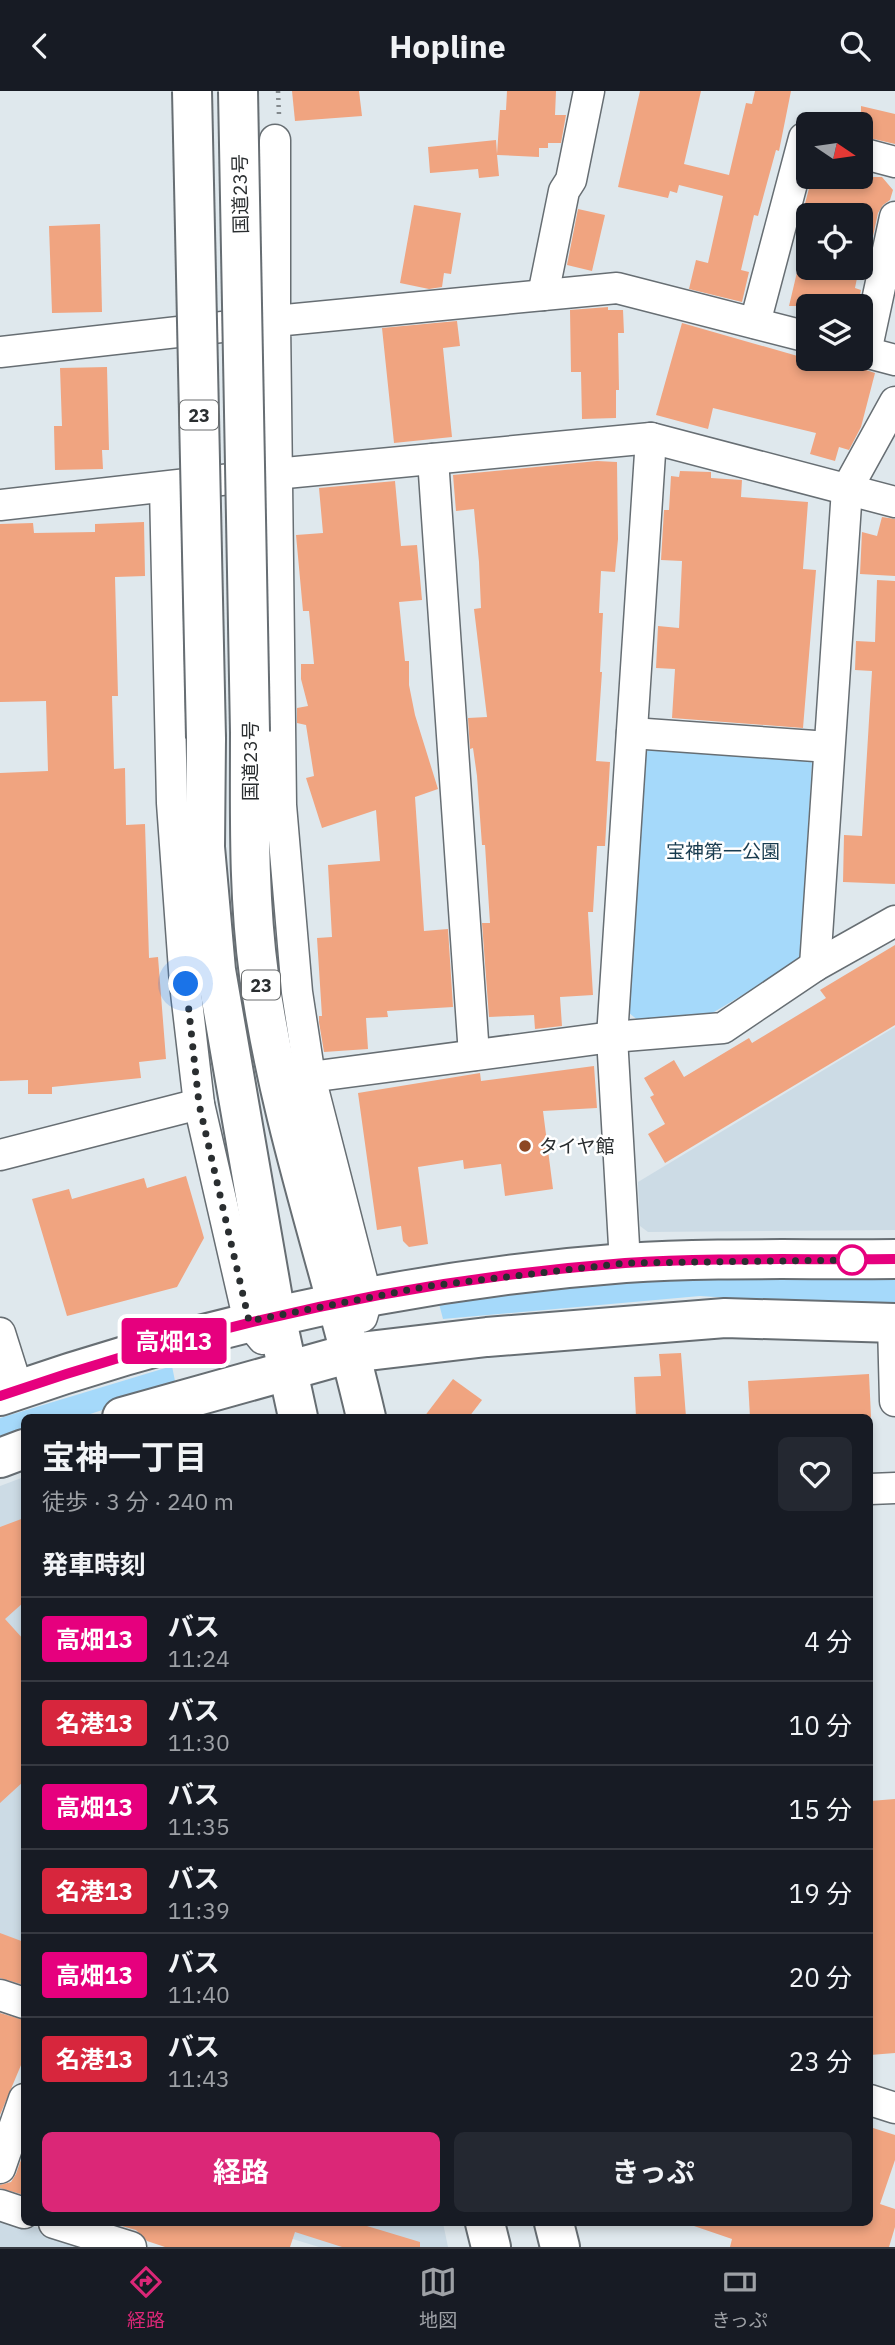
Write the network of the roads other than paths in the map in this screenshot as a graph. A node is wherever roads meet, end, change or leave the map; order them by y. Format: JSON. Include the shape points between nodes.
{"nodes":[{"id":1,"x":192,"y":91,"type":"edge"},
{"id":2,"x":237,"y":91,"type":"edge"},
{"id":3,"x":589,"y":91,"type":"edge"},
{"id":4,"x":275,"y":140,"type":"dead end"},
{"id":5,"x":873,"y":156,"type":"edge"},
{"id":6,"x":895,"y":162,"type":"edge"},
{"id":7,"x":796,"y":168,"type":"edge"},
{"id":8,"x":895,"y":217,"type":"edge"},
{"id":9,"x":543,"y":295,"type":"junction"},
{"id":10,"x":873,"y":309,"type":"edge"},
{"id":11,"x":275,"y":321,"type":"junction"},
{"id":12,"x":755,"y":323,"type":"junction"},
{"id":13,"x":796,"y":334,"type":"edge"},
{"id":14,"x":0,"y":352,"type":"edge"},
{"id":15,"x":873,"y":354,"type":"edge"},
{"id":16,"x":895,"y":360,"type":"edge"},
{"id":17,"x":895,"y":402,"type":"edge"},
{"id":18,"x":651,"y":438,"type":"junction"},
{"id":19,"x":433,"y":459,"type":"junction"},
{"id":20,"x":275,"y":474,"type":"junction"},
{"id":21,"x":164,"y":487,"type":"junction"},
{"id":22,"x":847,"y":489,"type":"junction"},
{"id":23,"x":895,"y":502,"type":"edge"},
{"id":24,"x":0,"y":505,"type":"edge"},
{"id":25,"x":632,"y":733,"type":"junction"},
{"id":26,"x":830,"y":747,"type":"junction"},
{"id":27,"x":895,"y":921,"type":"edge"},
{"id":28,"x":815,"y":966,"type":"junction"},
{"id":29,"x":612,"y":1037,"type":"junction"},
{"id":30,"x":474,"y":1055,"type":"junction"},
{"id":31,"x":310,"y":1077,"type":"junction"},
{"id":32,"x":199,"y":1104,"type":"junction"},
{"id":33,"x":0,"y":1155,"type":"edge"},
{"id":34,"x":895,"y":1259,"type":"edge"},
{"id":35,"x":625,"y":1263,"type":"junction"},
{"id":36,"x":352,"y":1301,"type":"junction"},
{"id":37,"x":262,"y":1319,"type":"junction"},
{"id":38,"x":894,"y":1323,"type":"edge"},
{"id":39,"x":0,"y":1333,"type":"edge"},
{"id":40,"x":351,"y":1353,"type":"junction"},
{"id":41,"x":287,"y":1369,"type":"junction"},
{"id":42,"x":9,"y":1393,"type":"edge"},
{"id":43,"x":895,"y":1401,"type":"edge"},
{"id":44,"x":132,"y":1414,"type":"edge"},
{"id":45,"x":297,"y":1414,"type":"edge"},
{"id":46,"x":365,"y":1414,"type":"edge"},
{"id":47,"x":21,"y":1450,"type":"edge"},
{"id":48,"x":0,"y":1458,"type":"edge"},
{"id":49,"x":895,"y":1488,"type":"edge"},
{"id":50,"x":873,"y":1489,"type":"edge"},
{"id":51,"x":0,"y":1995,"type":"edge"},
{"id":52,"x":21,"y":2002,"type":"edge"},
{"id":53,"x":873,"y":2101,"type":"edge"},
{"id":54,"x":21,"y":2108,"type":"edge"},
{"id":55,"x":895,"y":2108,"type":"edge"},
{"id":56,"x":0,"y":2168,"type":"edge"},
{"id":57,"x":0,"y":2205,"type":"edge"},
{"id":58,"x":21,"y":2212,"type":"edge"},
{"id":59,"x":64,"y":2226,"type":"edge"},
{"id":60,"x":486,"y":2226,"type":"edge"},
{"id":61,"x":555,"y":2226,"type":"edge"},
{"id":62,"x":131,"y":2247,"type":"edge"},
{"id":63,"x":491,"y":2247,"type":"edge"},
{"id":64,"x":560,"y":2247,"type":"edge"}],
"edges":[{"from":1,"to":37,"type":"main road","number":"23","bridge":true,"via":[[205,847],[216,970]]},
{"from":2,"to":36,"type":"main road","name":"国道23号","number":"23","bridge":true,"via":[[250,849],[259,974],[284,1107]]},
{"from":3,"to":9,"type":"street"},
{"from":4,"to":11,"type":"street"},
{"from":5,"to":6,"type":"street"},
{"from":7,"to":12,"type":"street"},
{"from":8,"to":10,"type":"street"},
{"from":9,"to":11,"type":"street"},
{"from":9,"to":12,"type":"street","via":[[617,288]]},
{"from":11,"to":14,"type":"street"},
{"from":11,"to":20,"type":"street"},
{"from":12,"to":13,"type":"street"},
{"from":15,"to":16,"type":"street"},
{"from":17,"to":22,"type":"street"},
{"from":18,"to":19,"type":"street"},
{"from":18,"to":22,"type":"street"},
{"from":18,"to":25,"type":"street"},
{"from":19,"to":20,"type":"street"},
{"from":19,"to":30,"type":"street"},
{"from":20,"to":21,"type":"street"},
{"from":20,"to":31,"type":"street","via":[[281,805],[297,992]]},
{"from":21,"to":24,"type":"street"},
{"from":21,"to":32,"type":"street","via":[[172,803]]},
{"from":22,"to":23,"type":"street"},
{"from":22,"to":26,"type":"street"},
{"from":25,"to":26,"type":"street"},
{"from":25,"to":29,"type":"street"},
{"from":26,"to":28,"type":"street"},
{"from":27,"to":28,"type":"street"},
{"from":28,"to":29,"type":"street","via":[[723,1028]]},
{"from":29,"to":30,"type":"street"},
{"from":29,"to":35,"type":"street"},
{"from":30,"to":31,"type":"street"},
{"from":31,"to":36,"type":"street"},
{"from":32,"to":33,"type":"street"},
{"from":32,"to":37,"type":"street"},
{"from":34,"to":35,"type":"main road"},
{"from":35,"to":36,"type":"main road","via":[[429,1286]]},
{"from":36,"to":37,"type":"main road"},
{"from":36,"to":40,"type":"main road","name":"国道23号","number":"23"},
{"from":37,"to":41,"type":"main road","number":"23"},
{"from":37,"to":42,"type":"main road","via":[[134,1351]]},
{"from":38,"to":40,"type":"main road","via":[[725,1318],[500,1335]]},
{"from":38,"to":43,"type":"street"},
{"from":39,"to":42,"type":"street"},
{"from":40,"to":41,"type":"main road"},
{"from":40,"to":46,"type":"main road","name":"国道23号","number":"23"},
{"from":41,"to":44,"type":"main road"},
{"from":41,"to":45,"type":"main road","number":"23"},
{"from":47,"to":48,"type":"main road"},
{"from":49,"to":50,"type":"street"},
{"from":51,"to":52,"type":"street"},
{"from":53,"to":55,"type":"street"},
{"from":54,"to":56,"type":"street"},
{"from":57,"to":58,"type":"street"},
{"from":59,"to":62,"type":"street"},
{"from":60,"to":63,"type":"main road"},
{"from":61,"to":64,"type":"main road"}]}
